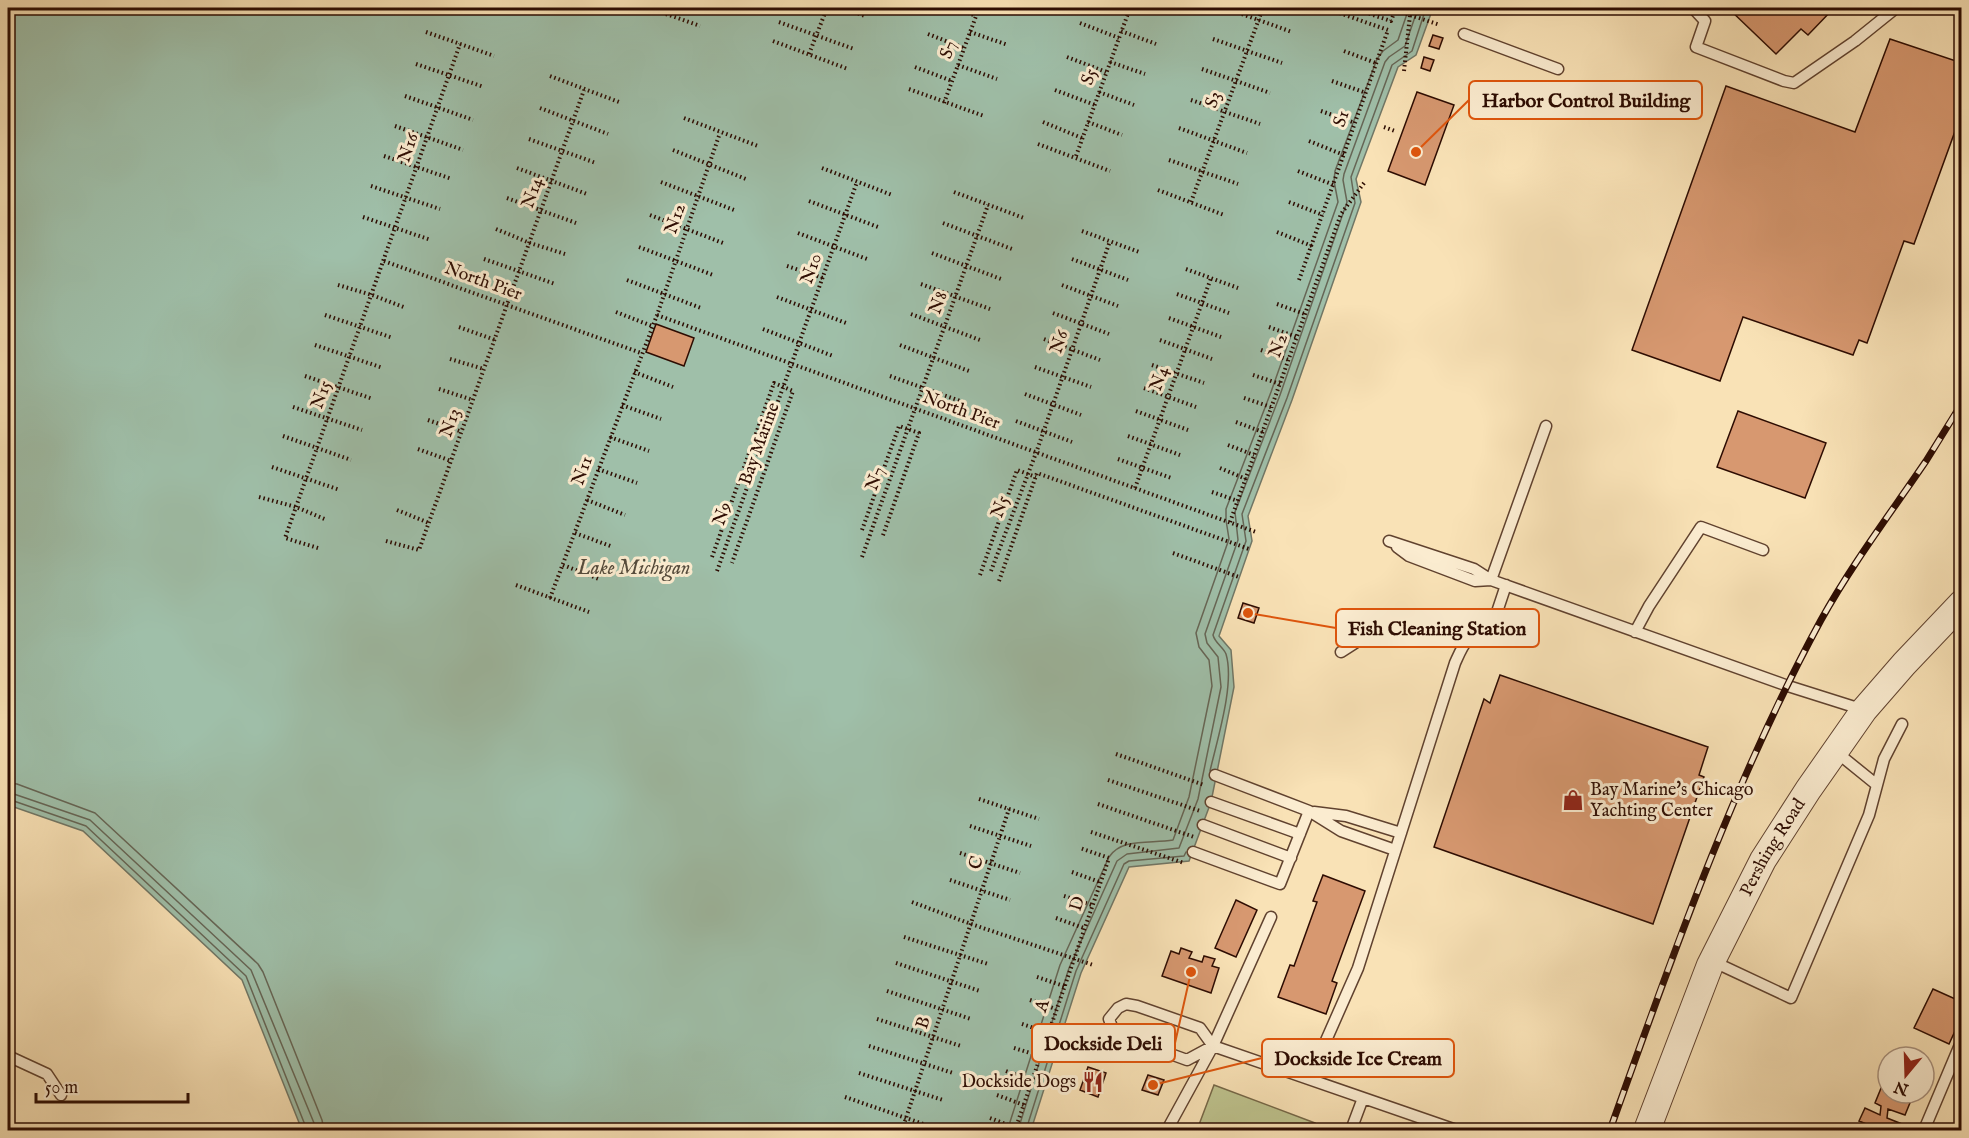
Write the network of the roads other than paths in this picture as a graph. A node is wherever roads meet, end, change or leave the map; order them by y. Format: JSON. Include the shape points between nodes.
{"nodes":[{"id":1,"x":1693,"y":8,"type":"edge"},
{"id":2,"x":1896,"y":8,"type":"edge"},
{"id":3,"x":1464,"y":34,"type":"dead end"},
{"id":4,"x":1558,"y":69,"type":"dead end"},
{"id":5,"x":1546,"y":426,"type":"dead end"},
{"id":6,"x":1763,"y":550,"type":"dead end"},
{"id":7,"x":1491,"y":580,"type":"junction"},
{"id":8,"x":1506,"y":585,"type":"junction"},
{"id":9,"x":1962,"y":603,"type":"edge"},
{"id":10,"x":1478,"y":632,"type":"junction"},
{"id":11,"x":1635,"y":632,"type":"junction"},
{"id":12,"x":1341,"y":652,"type":"dead end"},
{"id":13,"x":1864,"y":710,"type":"junction"},
{"id":14,"x":1902,"y":724,"type":"dead end"},
{"id":15,"x":1835,"y":751,"type":"junction"},
{"id":16,"x":1215,"y":775,"type":"dead end"},
{"id":17,"x":1877,"y":785,"type":"junction"},
{"id":18,"x":1211,"y":802,"type":"dead end"},
{"id":19,"x":1309,"y":811,"type":"junction"},
{"id":20,"x":1203,"y":825,"type":"dead end"},
{"id":21,"x":1401,"y":833,"type":"junction"},
{"id":22,"x":1300,"y":834,"type":"junction"},
{"id":23,"x":1395,"y":850,"type":"junction"},
{"id":24,"x":1193,"y":852,"type":"dead end"},
{"id":25,"x":1290,"y":858,"type":"junction"},
{"id":26,"x":1271,"y":917,"type":"dead end"},
{"id":27,"x":1712,"y":960,"type":"junction"},
{"id":28,"x":1962,"y":1040,"type":"edge"},
{"id":29,"x":1213,"y":1046,"type":"junction"},
{"id":30,"x":8,"y":1056,"type":"edge"},
{"id":31,"x":1309,"y":1079,"type":"junction"},
{"id":32,"x":61,"y":1095,"type":"dead end"},
{"id":33,"x":1363,"y":1098,"type":"junction"},
{"id":34,"x":1167,"y":1131,"type":"edge"},
{"id":35,"x":1351,"y":1131,"type":"edge"},
{"id":36,"x":1456,"y":1131,"type":"edge"},
{"id":37,"x":1647,"y":1131,"type":"edge"},
{"id":38,"x":1924,"y":1131,"type":"edge"}],
"edges":[{"from":1,"to":2,"type":"lane","via":[[1705,21],[1696,47],[1794,83]]},
{"from":3,"to":4,"type":"lane"},
{"from":5,"to":7,"type":"lane"},
{"from":6,"to":11,"type":"lane","via":[[1701,527]]},
{"from":7,"to":7,"type":"lane","via":[[1474,569],[1389,541],[1409,556],[1475,581]]},
{"from":7,"to":8,"type":"lane"},
{"from":8,"to":10,"type":"lane","via":[[1491,630]]},
{"from":8,"to":11,"type":"lane"},
{"from":9,"to":13,"type":"street","name":"Pershing Road"},
{"from":10,"to":12,"type":"lane","via":[[1421,625],[1369,634]]},
{"from":10,"to":21,"type":"lane","via":[[1465,640],[1455,663]]},
{"from":11,"to":13,"type":"lane"},
{"from":13,"to":15,"type":"street","name":"Pershing Road"},
{"from":14,"to":17,"type":"lane","via":[[1884,759]]},
{"from":15,"to":17,"type":"lane"},
{"from":15,"to":27,"type":"street","name":"Pershing Road","via":[[1763,860]]},
{"from":16,"to":19,"type":"lane"},
{"from":17,"to":27,"type":"lane","via":[[1869,815],[1791,998]]},
{"from":18,"to":22,"type":"lane"},
{"from":19,"to":21,"type":"lane","via":[[1346,816]]},
{"from":19,"to":22,"type":"lane"},
{"from":19,"to":23,"type":"lane","via":[[1341,831]]},
{"from":20,"to":25,"type":"lane"},
{"from":21,"to":23,"type":"lane"},
{"from":22,"to":25,"type":"lane"},
{"from":23,"to":31,"type":"lane","via":[[1358,968]]},
{"from":24,"to":25,"type":"lane","via":[[1280,884]]},
{"from":26,"to":29,"type":"lane"},
{"from":27,"to":37,"type":"street","name":"Pershing Road"},
{"from":28,"to":38,"type":"lane"},
{"from":29,"to":29,"type":"lane","via":[[1200,1028],[1137,1006],[1126,1004],[1109,1019],[1121,1036],[1187,1060]]},
{"from":29,"to":31,"type":"lane"},
{"from":29,"to":34,"type":"lane"},
{"from":30,"to":32,"type":"lane","via":[[47,1074]]},
{"from":31,"to":33,"type":"lane"},
{"from":33,"to":35,"type":"lane"},
{"from":33,"to":36,"type":"lane"}]}
